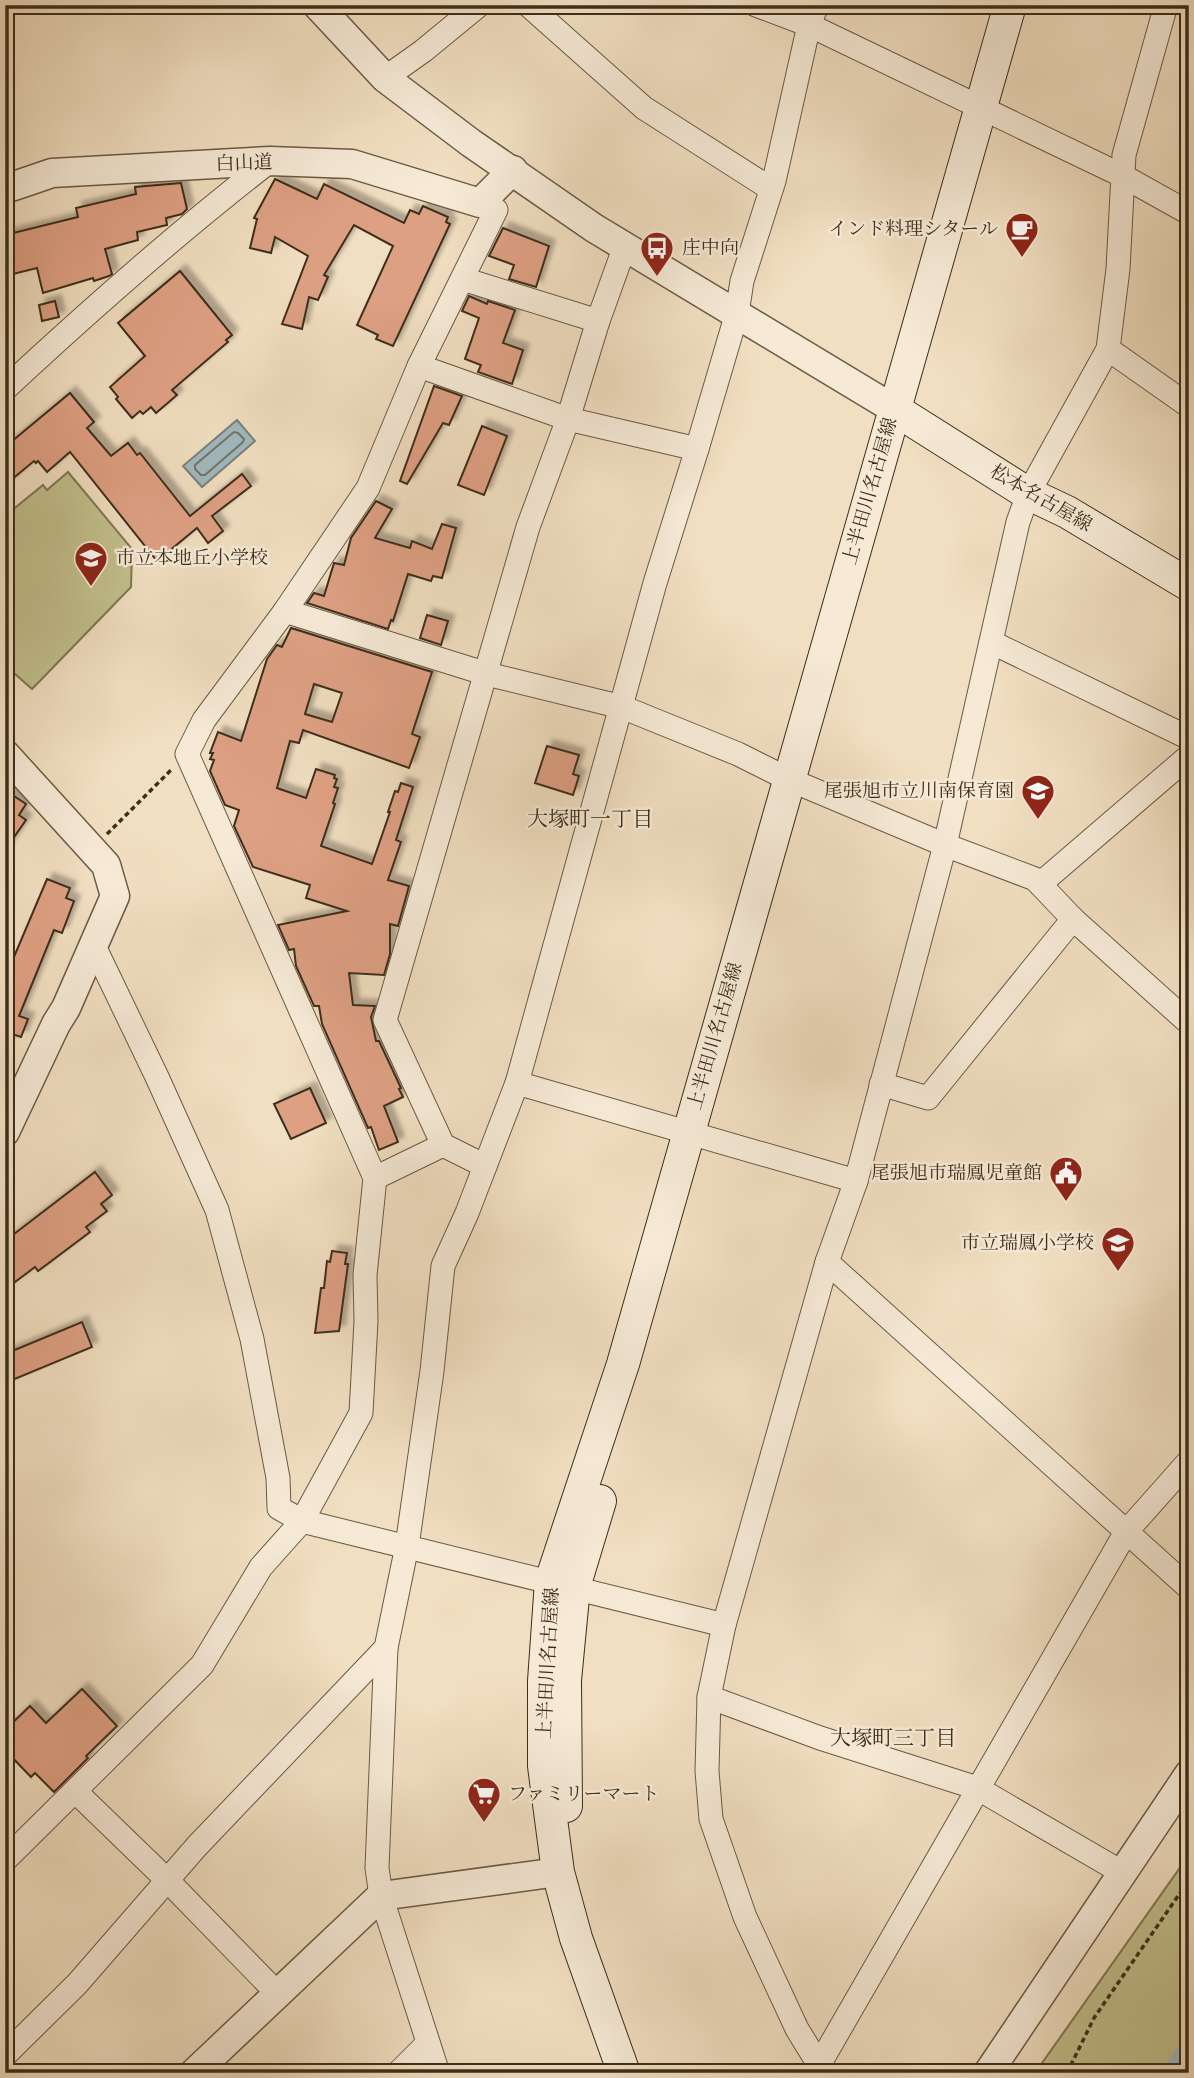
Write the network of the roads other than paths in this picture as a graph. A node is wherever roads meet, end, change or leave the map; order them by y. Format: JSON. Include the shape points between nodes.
{"nodes":[{"id":1,"x":317,"y":5,"type":"edge"},
{"id":2,"x":479,"y":5,"type":"edge"},
{"id":3,"x":528,"y":5,"type":"edge"},
{"id":4,"x":756,"y":5,"type":"edge"},
{"id":5,"x":1010,"y":5,"type":"edge"},
{"id":6,"x":1025,"y":5,"type":"edge"},
{"id":7,"x":1166,"y":5,"type":"edge"},
{"id":8,"x":813,"y":15,"type":"edge"},
{"id":9,"x":385,"y":78,"type":"junction"},
{"id":10,"x":987,"y":112,"type":"junction"},
{"id":11,"x":270,"y":161,"type":"junction"},
{"id":12,"x":513,"y":170,"type":"junction"},
{"id":13,"x":1121,"y":175,"type":"junction"},
{"id":14,"x":5,"y":189,"type":"edge"},
{"id":15,"x":771,"y":189,"type":"junction"},
{"id":16,"x":481,"y":203,"type":"junction"},
{"id":17,"x":1189,"y":213,"type":"edge"},
{"id":18,"x":625,"y":246,"type":"junction"},
{"id":19,"x":463,"y":279,"type":"junction"},
{"id":20,"x":737,"y":313,"type":"junction"},
{"id":21,"x":598,"y":321,"type":"junction"},
{"id":22,"x":1108,"y":349,"type":"junction"},
{"id":23,"x":419,"y":366,"type":"junction"},
{"id":24,"x":5,"y":389,"type":"edge"},
{"id":25,"x":1189,"y":406,"type":"edge"},
{"id":26,"x":901,"y":413,"type":"junction"},
{"id":27,"x":568,"y":419,"type":"junction"},
{"id":28,"x":698,"y":449,"type":"junction"},
{"id":29,"x":1029,"y":492,"type":"junction"},
{"id":30,"x":1189,"y":585,"type":"edge"},
{"id":31,"x":285,"y":611,"type":"junction"},
{"id":32,"x":991,"y":642,"type":"junction"},
{"id":33,"x":487,"y":674,"type":"junction"},
{"id":34,"x":622,"y":707,"type":"junction"},
{"id":35,"x":1189,"y":738,"type":"edge"},
{"id":36,"x":5,"y":754,"type":"edge"},
{"id":37,"x":1189,"y":756,"type":"edge"},
{"id":38,"x":796,"y":782,"type":"junction"},
{"id":39,"x":945,"y":845,"type":"junction"},
{"id":40,"x":1040,"y":884,"type":"junction"},
{"id":41,"x":1073,"y":919,"type":"junction"},
{"id":42,"x":94,"y":946,"type":"junction"},
{"id":43,"x":1189,"y":1023,"type":"edge"},
{"id":44,"x":517,"y":1083,"type":"junction"},
{"id":45,"x":881,"y":1084,"type":"junction"},
{"id":46,"x":5,"y":1132,"type":"edge"},
{"id":47,"x":697,"y":1135,"type":"junction"},
{"id":48,"x":443,"y":1145,"type":"junction"},
{"id":49,"x":485,"y":1166,"type":"junction"},
{"id":50,"x":374,"y":1178,"type":"junction"},
{"id":51,"x":856,"y":1181,"type":"junction"},
{"id":52,"x":827,"y":1262,"type":"junction"},
{"id":53,"x":1189,"y":1461,"type":"edge"},
{"id":54,"x":302,"y":1521,"type":"junction"},
{"id":55,"x":1126,"y":1532,"type":"junction"},
{"id":56,"x":407,"y":1546,"type":"junction"},
{"id":57,"x":563,"y":1584,"type":"junction"},
{"id":58,"x":1189,"y":1588,"type":"edge"},
{"id":59,"x":724,"y":1625,"type":"junction"},
{"id":60,"x":386,"y":1648,"type":"junction"},
{"id":61,"x":709,"y":1697,"type":"junction"},
{"id":62,"x":1189,"y":1774,"type":"edge"},
{"id":63,"x":977,"y":1788,"type":"junction"},
{"id":64,"x":75,"y":1791,"type":"junction"},
{"id":65,"x":5,"y":1860,"type":"edge"},
{"id":66,"x":558,"y":1872,"type":"junction"},
{"id":67,"x":1123,"y":1873,"type":"junction"},
{"id":68,"x":169,"y":1881,"type":"junction"},
{"id":69,"x":382,"y":1896,"type":"junction"},
{"id":70,"x":277,"y":1993,"type":"junction"},
{"id":71,"x":428,"y":2043,"type":"junction"},
{"id":72,"x":5,"y":2055,"type":"edge"},
{"id":73,"x":821,"y":2069,"type":"edge"},
{"id":74,"x":194,"y":2073,"type":"edge"},
{"id":75,"x":398,"y":2073,"type":"edge"},
{"id":76,"x":438,"y":2073,"type":"edge"},
{"id":77,"x":624,"y":2073,"type":"edge"},
{"id":78,"x":643,"y":2073,"type":"edge"},
{"id":79,"x":988,"y":2073,"type":"edge"}],
"edges":[{"from":1,"to":9,"type":"street"},
{"from":2,"to":9,"type":"street"},
{"from":3,"to":15,"type":"street","via":[[644,108]]},
{"from":4,"to":8,"type":"street"},
{"from":5,"to":10,"type":"main road","name":"上半田川名古屋線"},
{"from":6,"to":10,"type":"main road","name":"上半田川名古屋線"},
{"from":7,"to":13,"type":"street"},
{"from":8,"to":10,"type":"street"},
{"from":8,"to":15,"type":"street"},
{"from":9,"to":12,"type":"street"},
{"from":10,"to":13,"type":"street"},
{"from":10,"to":26,"type":"main road","name":"上半田川名古屋線"},
{"from":11,"to":14,"type":"street","name":"白山道","via":[[52,173]]},
{"from":11,"to":16,"type":"street","name":"白山道","via":[[352,164]]},
{"from":11,"to":24,"type":"street","via":[[68,330]]},
{"from":12,"to":16,"type":"street"},
{"from":12,"to":18,"type":"street"},
{"from":13,"to":17,"type":"street"},
{"from":13,"to":22,"type":"street","via":[[1118,269]]},
{"from":15,"to":20,"type":"street","via":[[742,281]]},
{"from":16,"to":19,"type":"street","via":[[496,210]]},
{"from":18,"to":20,"type":"street"},
{"from":18,"to":21,"type":"street"},
{"from":19,"to":21,"type":"street"},
{"from":19,"to":23,"type":"street"},
{"from":20,"to":26,"type":"street"},
{"from":20,"to":28,"type":"street"},
{"from":21,"to":27,"type":"street"},
{"from":22,"to":25,"type":"street"},
{"from":22,"to":29,"type":"street"},
{"from":23,"to":27,"type":"street"},
{"from":23,"to":31,"type":"street","via":[[368,488]]},
{"from":26,"to":29,"type":"main road","name":"松本名古屋線"},
{"from":26,"to":38,"type":"main road","name":"上半田川名古屋線"},
{"from":27,"to":28,"type":"street"},
{"from":27,"to":33,"type":"street","via":[[528,527]]},
{"from":28,"to":34,"type":"street"},
{"from":29,"to":30,"type":"main road","name":"松本名古屋線"},
{"from":29,"to":32,"type":"street"},
{"from":31,"to":33,"type":"street"},
{"from":31,"to":50,"type":"street","via":[[204,719],[187,754]]},
{"from":32,"to":35,"type":"street"},
{"from":32,"to":39,"type":"street"},
{"from":33,"to":34,"type":"street"},
{"from":33,"to":48,"type":"street","via":[[385,1020]]},
{"from":34,"to":38,"type":"street"},
{"from":34,"to":44,"type":"street"},
{"from":36,"to":42,"type":"street","via":[[106,865],[115,895]]},
{"from":37,"to":40,"type":"street"},
{"from":38,"to":39,"type":"street"},
{"from":38,"to":47,"type":"main road","name":"上半田川名古屋線"},
{"from":39,"to":40,"type":"street"},
{"from":39,"to":45,"type":"street"},
{"from":40,"to":41,"type":"street"},
{"from":41,"to":43,"type":"street"},
{"from":41,"to":45,"type":"street","via":[[928,1098]]},
{"from":42,"to":46,"type":"street"},
{"from":42,"to":54,"type":"street","via":[[217,1210],[252,1339],[278,1478],[279,1508]]},
{"from":44,"to":47,"type":"street"},
{"from":44,"to":49,"type":"street"},
{"from":45,"to":51,"type":"street"},
{"from":47,"to":51,"type":"street"},
{"from":47,"to":57,"type":"main road","name":"上半田川名古屋線","via":[[623,1364]]},
{"from":48,"to":49,"type":"street"},
{"from":48,"to":50,"type":"street"},
{"from":49,"to":56,"type":"street","via":[[443,1266]]},
{"from":50,"to":54,"type":"street","via":[[365,1275],[362,1413]]},
{"from":51,"to":52,"type":"street"},
{"from":52,"to":55,"type":"street"},
{"from":52,"to":59,"type":"street"},
{"from":53,"to":55,"type":"street"},
{"from":54,"to":56,"type":"street"},
{"from":54,"to":64,"type":"street","via":[[261,1567],[202,1665]]},
{"from":55,"to":58,"type":"street"},
{"from":55,"to":63,"type":"street"},
{"from":56,"to":57,"type":"street"},
{"from":56,"to":60,"type":"street"},
{"from":57,"to":59,"type":"street"},
{"from":57,"to":66,"type":"main road","name":"上半田川名古屋線","via":[[544,1681],[544,1766]]},
{"from":57,"to":78,"type":"main road","name":"上半田川名古屋線","via":[[566,1811],[594,1940]]},
{"from":59,"to":61,"type":"street"},
{"from":60,"to":68,"type":"street"},
{"from":60,"to":69,"type":"street","via":[[377,1868]]},
{"from":61,"to":63,"type":"street"},
{"from":61,"to":73,"type":"street","via":[[711,1819],[745,1917],[797,2029]]},
{"from":62,"to":67,"type":"street"},
{"from":63,"to":67,"type":"street"},
{"from":63,"to":73,"type":"street"},
{"from":64,"to":65,"type":"street"},
{"from":64,"to":68,"type":"street"},
{"from":66,"to":69,"type":"street"},
{"from":66,"to":77,"type":"main road","name":"上半田川名古屋線"},
{"from":67,"to":79,"type":"street"},
{"from":68,"to":70,"type":"street"},
{"from":68,"to":72,"type":"street","via":[[77,1984]]},
{"from":69,"to":70,"type":"street"},
{"from":69,"to":71,"type":"street"},
{"from":70,"to":74,"type":"street"},
{"from":71,"to":75,"type":"street"},
{"from":71,"to":76,"type":"street"}]}
